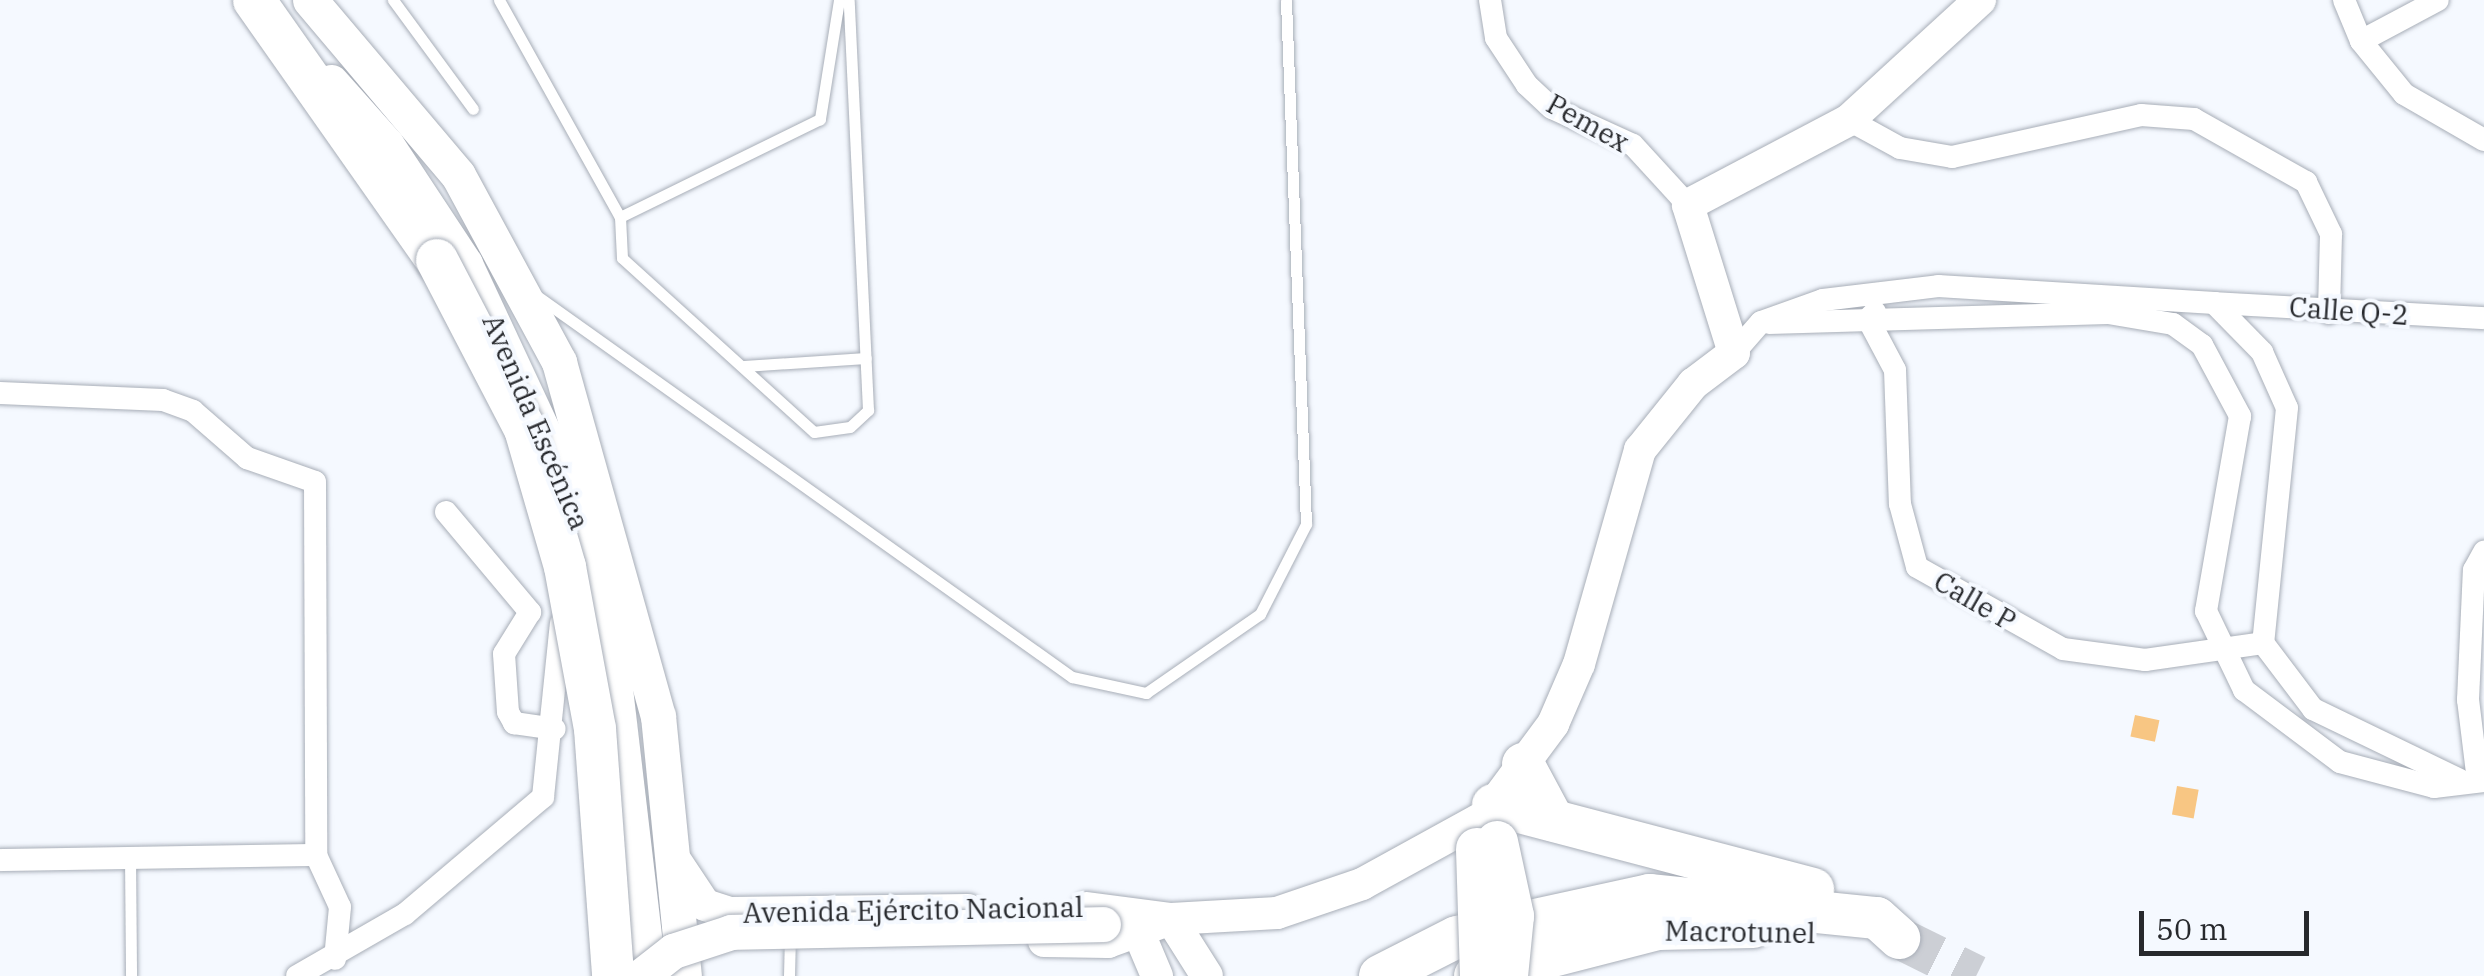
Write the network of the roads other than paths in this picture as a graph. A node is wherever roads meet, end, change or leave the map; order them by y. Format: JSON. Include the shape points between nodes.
{"nodes":[{"id":1,"x":257,"y":0,"type":"edge"},
{"id":2,"x":310,"y":0,"type":"edge"},
{"id":3,"x":393,"y":0,"type":"edge"},
{"id":4,"x":499,"y":0,"type":"edge"},
{"id":5,"x":840,"y":0,"type":"edge"},
{"id":6,"x":849,"y":0,"type":"edge"},
{"id":7,"x":1286,"y":0,"type":"edge"},
{"id":8,"x":1490,"y":0,"type":"edge"},
{"id":9,"x":1980,"y":0,"type":"edge"},
{"id":10,"x":2344,"y":0,"type":"edge"},
{"id":11,"x":2438,"y":0,"type":"edge"},
{"id":12,"x":2361,"y":40,"type":"junction"},
{"id":13,"x":473,"y":109,"type":"dead end"},
{"id":14,"x":1849,"y":120,"type":"junction"},
{"id":15,"x":2484,"y":140,"type":"edge"},
{"id":16,"x":1688,"y":206,"type":"junction"},
{"id":17,"x":620,"y":217,"type":"junction"},
{"id":18,"x":520,"y":286,"type":"junction"},
{"id":19,"x":1893,"y":291,"type":"junction"},
{"id":20,"x":2214,"y":304,"type":"junction"},
{"id":21,"x":2329,"y":313,"type":"junction"},
{"id":22,"x":2484,"y":318,"type":"edge"},
{"id":23,"x":1868,"y":319,"type":"junction"},
{"id":24,"x":1761,"y":322,"type":"junction"},
{"id":25,"x":1734,"y":353,"type":"junction"},
{"id":26,"x":866,"y":358,"type":"junction"},
{"id":27,"x":744,"y":366,"type":"junction"},
{"id":28,"x":0,"y":393,"type":"edge"},
{"id":29,"x":560,"y":468,"type":"junction"},
{"id":30,"x":446,"y":512,"type":"dead end"},
{"id":31,"x":2484,"y":552,"type":"edge"},
{"id":32,"x":2262,"y":643,"type":"junction"},
{"id":33,"x":2216,"y":646,"type":"junction"},
{"id":34,"x":554,"y":729,"type":"junction"},
{"id":35,"x":1522,"y":764,"type":"junction"},
{"id":36,"x":2474,"y":780,"type":"edge"},
{"id":37,"x":1553,"y":820,"type":"junction"},
{"id":38,"x":1484,"y":827,"type":"junction"},
{"id":39,"x":316,"y":855,"type":"junction"},
{"id":40,"x":130,"y":856,"type":"junction"},
{"id":41,"x":0,"y":860,"type":"edge"},
{"id":42,"x":676,"y":863,"type":"junction"},
{"id":43,"x":1137,"y":925,"type":"junction"},
{"id":44,"x":789,"y":926,"type":"junction"},
{"id":45,"x":1889,"y":930,"type":"junction"},
{"id":46,"x":334,"y":958,"type":"junction"},
{"id":47,"x":1202,"y":961,"type":"edge"},
{"id":48,"x":1155,"y":974,"type":"edge"},
{"id":49,"x":131,"y":976,"type":"edge"},
{"id":50,"x":297,"y":976,"type":"edge"},
{"id":51,"x":613,"y":976,"type":"edge"},
{"id":52,"x":641,"y":976,"type":"edge"},
{"id":53,"x":649,"y":976,"type":"edge"},
{"id":54,"x":684,"y":976,"type":"edge"},
{"id":55,"x":789,"y":976,"type":"edge"},
{"id":56,"x":1380,"y":976,"type":"edge"},
{"id":57,"x":1478,"y":976,"type":"edge"},
{"id":58,"x":1508,"y":976,"type":"edge"}],
"edges":[{"from":1,"to":29,"type":"main road","name":"Avenida Escénica","via":[[386,144],[445,234],[518,365]]},
{"from":1,"to":51,"type":"highway","bridge":true,"via":[[437,260],[525,429],[565,568],[600,764]]},
{"from":2,"to":18,"type":"main road","via":[[458,174]]},
{"from":3,"to":13,"type":"lane"},
{"from":4,"to":17,"type":"lane"},
{"from":5,"to":17,"type":"lane","via":[[820,119]]},
{"from":6,"to":26,"type":"lane"},
{"from":7,"to":18,"type":"lane","via":[[1306,524],[1260,614],[1146,693],[1072,676]]},
{"from":8,"to":16,"type":"street","name":"Pemex","via":[[1496,38],[1527,85],[1552,108],[1633,146]]},
{"from":9,"to":14,"type":"street"},
{"from":10,"to":12,"type":"street"},
{"from":11,"to":12,"type":"street"},
{"from":12,"to":15,"type":"street","via":[[2404,94]]},
{"from":14,"to":16,"type":"street"},
{"from":14,"to":21,"type":"street","via":[[1900,148],[1952,157],[2141,115],[2194,119],[2306,182],[2330,234]]},
{"from":16,"to":25,"type":"street","name":"Pemex"},
{"from":17,"to":27,"type":"lane","via":[[622,258]]},
{"from":18,"to":42,"type":"main road","via":[[595,470],[658,716]]},
{"from":19,"to":20,"type":"street","name":"Avenida Ejército Nacional","via":[[2048,287]]},
{"from":19,"to":23,"type":"street"},
{"from":19,"to":24,"type":"street","name":"Avenida Ejército Nacional","via":[[1823,300]]},
{"from":20,"to":21,"type":"street","name":"Calle Q-2"},
{"from":20,"to":32,"type":"street","via":[[2262,352],[2286,408]]},
{"from":21,"to":22,"type":"street","name":"Calle Q-2"},
{"from":23,"to":24,"type":"street"},
{"from":23,"to":33,"type":"street","name":"Calle P","via":[[1895,370],[1900,504],[1917,567],[2063,649],[2145,660]]},
{"from":23,"to":33,"type":"street","via":[[2108,313],[2173,324],[2202,345],[2240,416],[2208,560],[2206,611]]},
{"from":24,"to":25,"type":"street","name":"Avenida Ejército Nacional"},
{"from":25,"to":35,"type":"street","name":"Avenida Ejército Nacional","via":[[1693,384],[1640,450],[1579,664]]},
{"from":26,"to":27,"type":"lane"},
{"from":26,"to":27,"type":"lane","via":[[868,410],[850,426],[814,432]]},
{"from":28,"to":39,"type":"street","via":[[163,400],[193,411],[246,458],[315,482]]},
{"from":29,"to":34,"type":"street","via":[[551,497],[562,567]]},
{"from":29,"to":53,"type":"main road","name":"Avenida Escénica","via":[[592,556],[612,663]]},
{"from":30,"to":34,"type":"street","via":[[530,612],[504,654],[508,712],[514,723]]},
{"from":31,"to":36,"type":"street","via":[[2474,570],[2468,700]]},
{"from":32,"to":33,"type":"street","name":"Calle P"},
{"from":32,"to":36,"type":"street","via":[[2313,709]]},
{"from":33,"to":36,"type":"street","via":[[2244,690],[2311,749],[2434,787]]},
{"from":34,"to":46,"type":"street","via":[[544,798],[427,898]]},
{"from":35,"to":37,"type":"highway"},
{"from":35,"to":38,"type":"street","name":"Avenida Ejército Nacional"},
{"from":37,"to":38,"type":"highway"},
{"from":37,"to":45,"type":"highway","via":[[1806,886]]},
{"from":38,"to":43,"type":"street","name":"Avenida Ejército Nacional","via":[[1362,884],[1278,913]]},
{"from":38,"to":57,"type":"highway","bridge":true},
{"from":38,"to":58,"type":"highway","bridge":true,"via":[[1513,916]]},
{"from":39,"to":40,"type":"street"},
{"from":39,"to":46,"type":"street","via":[[340,908]]},
{"from":40,"to":41,"type":"street"},
{"from":40,"to":49,"type":"lane"},
{"from":42,"to":44,"type":"street","name":"Avenida Ejército Nacional","via":[[705,905]]},
{"from":42,"to":54,"type":"main road"},
{"from":43,"to":44,"type":"street","name":"Avenida Ejército Nacional","via":[[1108,942]]},
{"from":43,"to":47,"type":"street"},
{"from":43,"to":48,"type":"street"},
{"from":43,"to":52,"type":"main road","bridge":true,"via":[[731,932],[673,951]]},
{"from":44,"to":54,"type":"street","name":"Avenida Ejército Nacional","via":[[718,947]]},
{"from":44,"to":55,"type":"lane"},
{"from":45,"to":56,"type":"highway","via":[[1649,895],[1456,937]]},
{"from":45,"to":57,"type":"highway","name":"Macrotunel","via":[[1658,929]]},
{"from":46,"to":50,"type":"street"}]}
